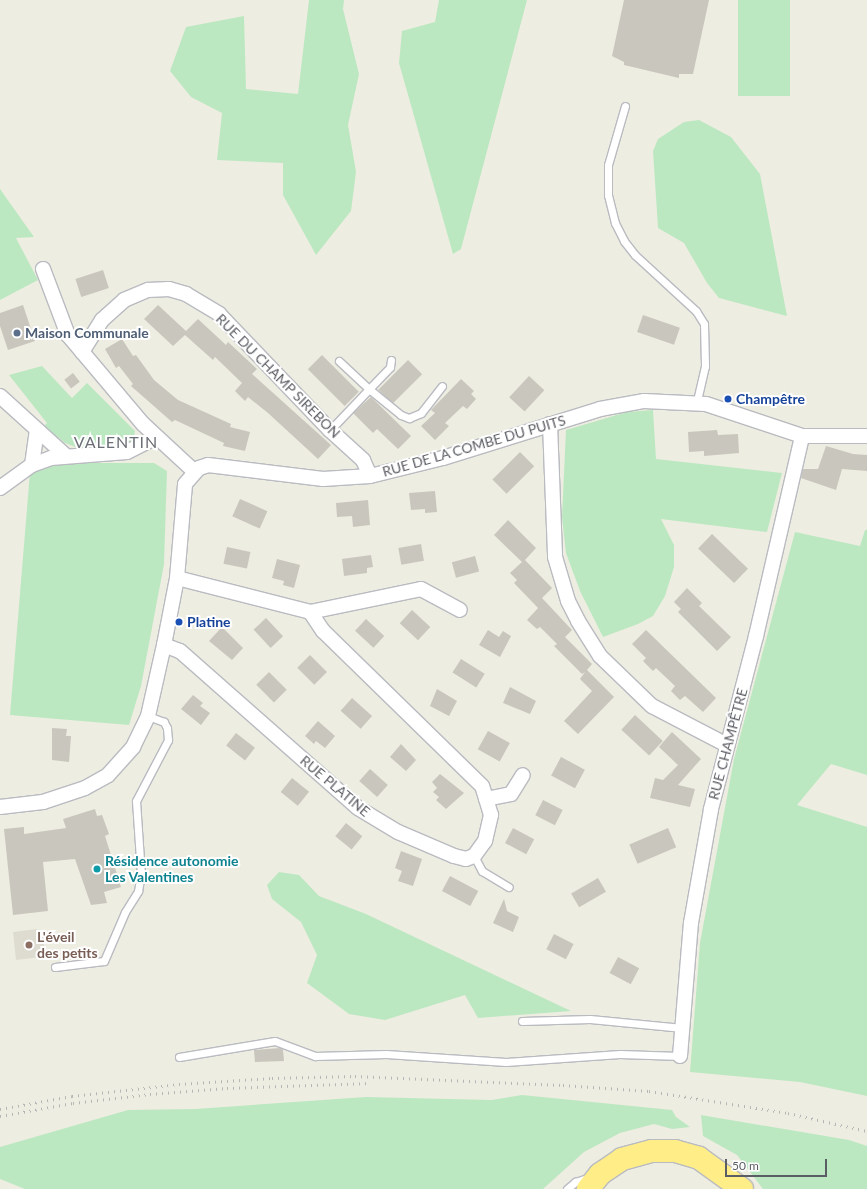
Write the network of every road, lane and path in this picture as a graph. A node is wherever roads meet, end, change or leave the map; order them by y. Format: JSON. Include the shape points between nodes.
{"nodes":[{"id":1,"x":625,"y":106,"type":"dead end"},
{"id":2,"x":43,"y":269,"type":"dead end"},
{"id":3,"x":82,"y":352,"type":"junction"},
{"id":4,"x":391,"y":360,"type":"dead end"},
{"id":5,"x":339,"y":361,"type":"dead end"},
{"id":6,"x":442,"y":386,"type":"dead end"},
{"id":7,"x":369,"y":389,"type":"junction"},
{"id":8,"x":0,"y":396,"type":"edge"},
{"id":9,"x":697,"y":402,"type":"junction"},
{"id":10,"x":550,"y":424,"type":"junction"},
{"id":11,"x":330,"y":430,"type":"junction"},
{"id":12,"x":37,"y":431,"type":"junction"},
{"id":13,"x":802,"y":436,"type":"junction"},
{"id":14,"x":867,"y":436,"type":"edge"},
{"id":15,"x":155,"y":438,"type":"junction"},
{"id":16,"x":65,"y":455,"type":"junction"},
{"id":17,"x":32,"y":465,"type":"junction"},
{"id":18,"x":194,"y":471,"type":"junction"},
{"id":19,"x":370,"y":476,"type":"junction"},
{"id":20,"x":0,"y":488,"type":"edge"},
{"id":21,"x":177,"y":578,"type":"junction"},
{"id":22,"x":460,"y":610,"type":"dead end"},
{"id":23,"x":310,"y":612,"type":"junction"},
{"id":24,"x":164,"y":645,"type":"junction"},
{"id":25,"x":148,"y":716,"type":"junction"},
{"id":26,"x":727,"y":745,"type":"junction"},
{"id":27,"x":523,"y":775,"type":"dead end"},
{"id":28,"x":486,"y":799,"type":"junction"},
{"id":29,"x":0,"y":807,"type":"edge"},
{"id":30,"x":474,"y":856,"type":"junction"},
{"id":31,"x":509,"y":887,"type":"dead end"},
{"id":32,"x":55,"y":967,"type":"dead end"},
{"id":33,"x":522,"y":1021,"type":"dead end"},
{"id":34,"x":683,"y":1028,"type":"junction"},
{"id":35,"x":680,"y":1056,"type":"joint"},
{"id":36,"x":179,"y":1057,"type":"dead end"},
{"id":37,"x":717,"y":1169,"type":"junction"},
{"id":38,"x":594,"y":1182,"type":"edge"},
{"id":39,"x":567,"y":1189,"type":"edge"},
{"id":40,"x":728,"y":1189,"type":"edge"},
{"id":41,"x":742,"y":1189,"type":"edge"}],
"edges":[{"from":1,"to":9,"type":"lane","via":[[608,165],[608,195],[615,223],[634,255],[696,311],[704,324],[705,366]]},
{"from":2,"to":3,"type":"street","via":[[68,335]]},
{"from":3,"to":11,"type":"street","name":"RUE DU CHAMP SIREBON","via":[[102,320],[124,300],[148,290],[169,289],[186,294],[219,314]]},
{"from":3,"to":15,"type":"street"},
{"from":4,"to":7,"type":"lane","via":[[390,367]]},
{"from":5,"to":7,"type":"lane"},
{"from":6,"to":7,"type":"lane","via":[[421,413],[409,418],[401,415]]},
{"from":7,"to":11,"type":"lane"},
{"from":8,"to":12,"type":"street"},
{"from":9,"to":10,"type":"street","name":"RUE DE LA COMBE DU PUITS","via":[[632,402]]},
{"from":9,"to":13,"type":"street","name":"RUE DE LA COMBE DU PUITS"},
{"from":10,"to":19,"type":"street","name":"RUE DE LA COMBE DU PUITS","via":[[443,458]]},
{"from":10,"to":26,"type":"street","via":[[555,557],[568,601],[578,621],[600,656],[652,706]]},
{"from":11,"to":19,"type":"street","name":"RUE DU CHAMP SIREBON","via":[[363,460]]},
{"from":12,"to":16,"type":"street"},
{"from":12,"to":17,"type":"street"},
{"from":13,"to":14,"type":"street","name":"RUE DE LA COMBE DU PUITS"},
{"from":13,"to":26,"type":"street","name":"RUE CHAMPÊTRE","via":[[756,636]]},
{"from":15,"to":16,"type":"street","via":[[127,452]]},
{"from":15,"to":18,"type":"street"},
{"from":16,"to":17,"type":"street"},
{"from":17,"to":20,"type":"street"},
{"from":18,"to":19,"type":"street","name":"RUE DE LA COMBE DU PUITS","via":[[208,466],[323,480]]},
{"from":18,"to":21,"type":"street","via":[[186,484]]},
{"from":21,"to":23,"type":"street"},
{"from":21,"to":24,"type":"street"},
{"from":22,"to":23,"type":"street","via":[[421,589]]},
{"from":23,"to":28,"type":"street","via":[[322,630],[482,786]]},
{"from":24,"to":25,"type":"street"},
{"from":24,"to":30,"type":"street","name":"RUE PLATINE","via":[[180,651],[358,808],[398,832],[454,856],[466,859]]},
{"from":25,"to":29,"type":"street","via":[[133,747],[108,774],[65,797],[30,805]]},
{"from":25,"to":32,"type":"lane","via":[[164,722],[168,740],[136,801],[141,874],[138,892],[125,912],[104,961]]},
{"from":26,"to":34,"type":"street","name":"RUE CHAMPÊTRE","via":[[711,809],[691,923]]},
{"from":27,"to":28,"type":"street","via":[[511,794]]},
{"from":28,"to":30,"type":"street","via":[[491,815],[485,841]]},
{"from":30,"to":31,"type":"lane","via":[[482,871]]},
{"from":33,"to":34,"type":"lane","via":[[590,1019]]},
{"from":34,"to":35,"type":"street","name":"RUE CHAMPÊTRE"},
{"from":35,"to":36,"type":"lane","via":[[620,1054],[506,1062],[386,1054],[315,1056],[275,1041]]},
{"from":37,"to":38,"type":"highway","via":[[699,1158],[675,1151],[652,1151],[622,1159]]},
{"from":37,"to":40,"type":"highway"},
{"from":37,"to":41,"type":"highway"},
{"from":38,"to":39,"type":"lane","via":[[575,1182]]}]}
